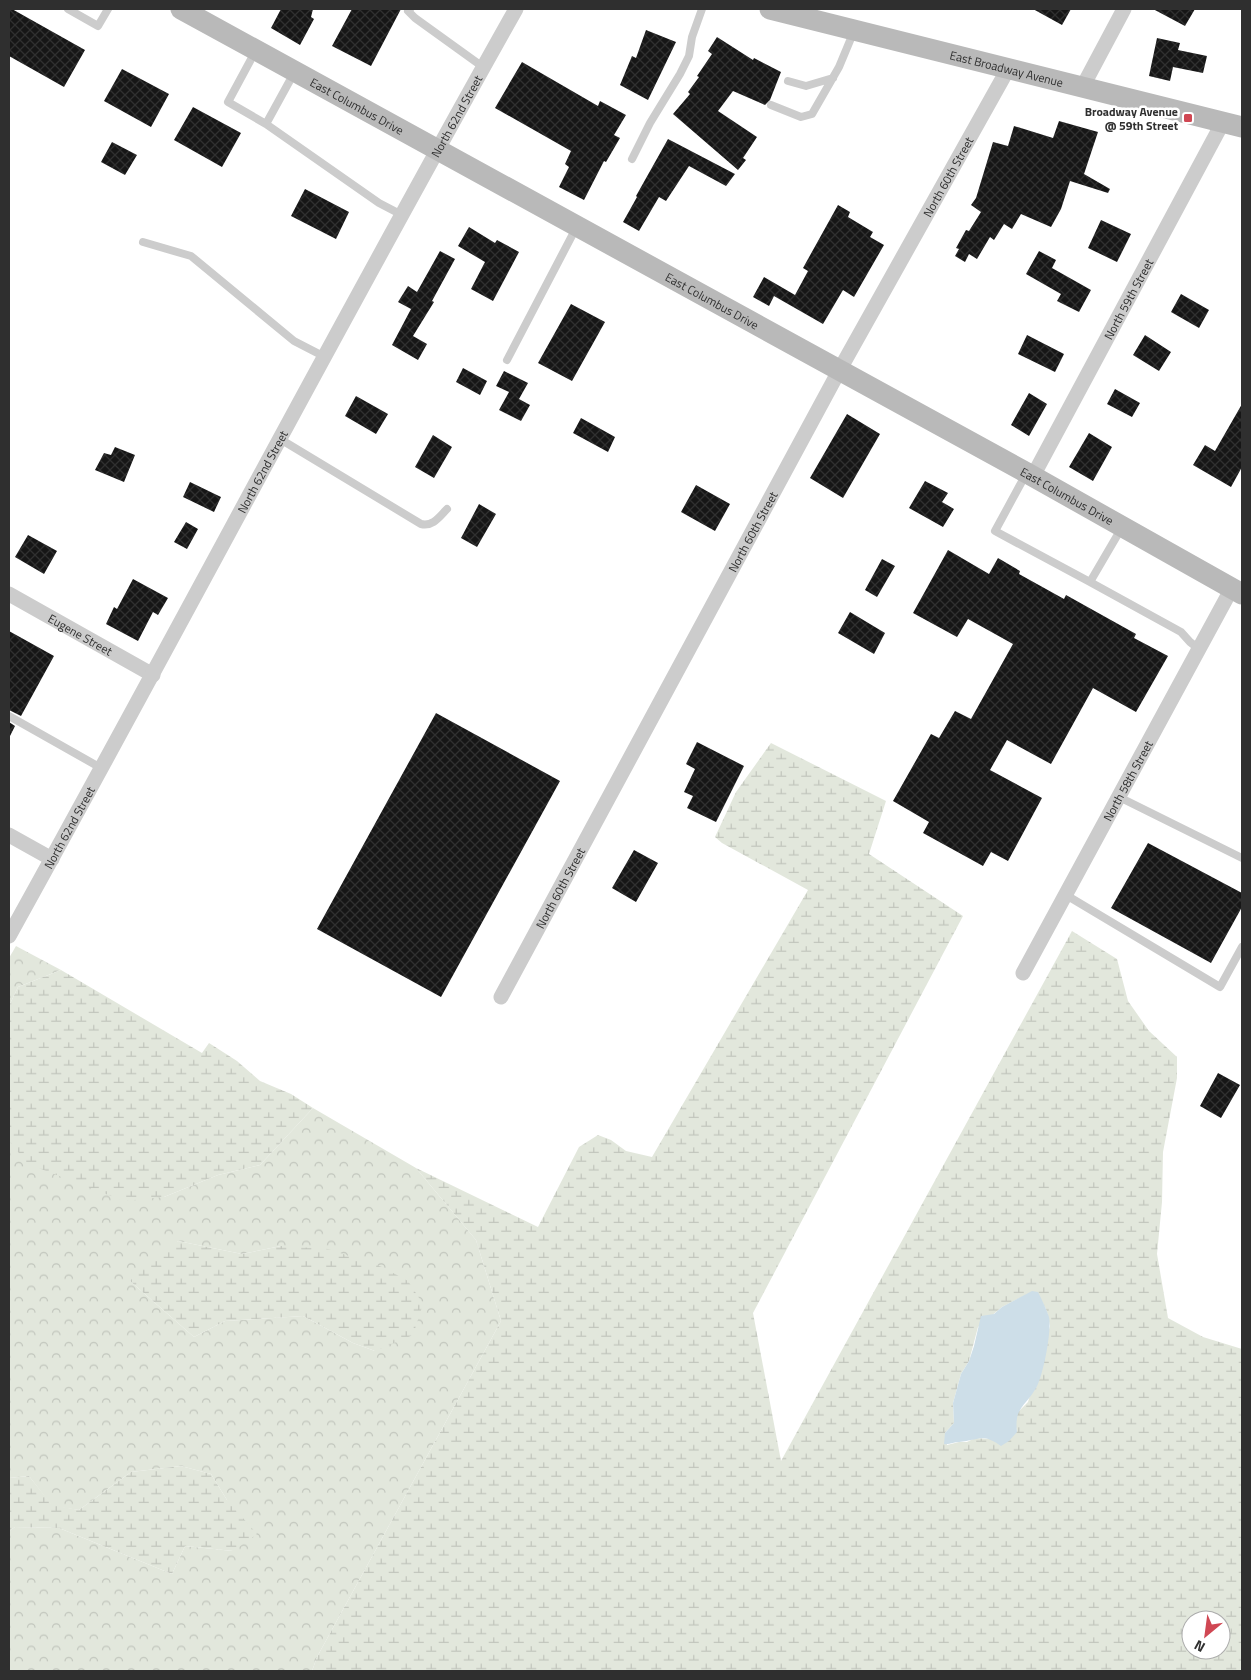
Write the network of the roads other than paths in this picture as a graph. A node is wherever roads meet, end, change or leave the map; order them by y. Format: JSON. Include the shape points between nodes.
{"nodes":[{"id":1,"x":68,"y":9,"type":"edge"},
{"id":2,"x":108,"y":9,"type":"edge"},
{"id":3,"x":181,"y":9,"type":"edge"},
{"id":4,"x":410,"y":9,"type":"edge"},
{"id":5,"x":516,"y":9,"type":"edge"},
{"id":6,"x":702,"y":9,"type":"edge"},
{"id":7,"x":770,"y":9,"type":"edge"},
{"id":8,"x":1124,"y":9,"type":"edge"},
{"id":9,"x":808,"y":13,"type":"edge"},
{"id":10,"x":855,"y":30,"type":"junction"},
{"id":11,"x":256,"y":50,"type":"junction"},
{"id":12,"x":483,"y":67,"type":"junction"},
{"id":13,"x":1008,"y":69,"type":"junction"},
{"id":14,"x":295,"y":71,"type":"junction"},
{"id":15,"x":833,"y":78,"type":"junction"},
{"id":16,"x":788,"y":81,"type":"dead end"},
{"id":17,"x":1083,"y":86,"type":"junction"},
{"id":18,"x":771,"y":105,"type":"dead end"},
{"id":19,"x":266,"y":124,"type":"junction"},
{"id":20,"x":1232,"y":124,"type":"edge"},
{"id":21,"x":437,"y":149,"type":"junction"},
{"id":22,"x":632,"y":159,"type":"dead end"},
{"id":23,"x":402,"y":215,"type":"junction"},
{"id":24,"x":577,"y":226,"type":"junction"},
{"id":25,"x":143,"y":242,"type":"dead end"},
{"id":26,"x":325,"y":357,"type":"junction"},
{"id":27,"x":507,"y":360,"type":"dead end"},
{"id":28,"x":839,"y":371,"type":"junction"},
{"id":29,"x":280,"y":439,"type":"junction"},
{"id":30,"x":1030,"y":474,"type":"junction"},
{"id":31,"x":447,"y":509,"type":"dead end"},
{"id":32,"x":1123,"y":526,"type":"junction"},
{"id":33,"x":1090,"y":582,"type":"junction"},
{"id":34,"x":1237,"y":591,"type":"edge"},
{"id":35,"x":9,"y":594,"type":"edge"},
{"id":36,"x":1200,"y":649,"type":"junction"},
{"id":37,"x":153,"y":675,"type":"junction"},
{"id":38,"x":9,"y":716,"type":"edge"},
{"id":39,"x":101,"y":768,"type":"junction"},
{"id":40,"x":1119,"y":797,"type":"junction"},
{"id":41,"x":9,"y":835,"type":"edge"},
{"id":42,"x":1242,"y":858,"type":"edge"},
{"id":43,"x":52,"y":859,"type":"junction"},
{"id":44,"x":1066,"y":895,"type":"junction"},
{"id":45,"x":9,"y":936,"type":"edge"},
{"id":46,"x":1242,"y":948,"type":"edge"},
{"id":47,"x":1023,"y":973,"type":"dead end"},
{"id":48,"x":501,"y":997,"type":"dead end"}],
"edges":[{"from":1,"to":2,"type":"lane","via":[[98,26]]},
{"from":3,"to":11,"type":"main road","name":"East Columbus Drive"},
{"from":4,"to":12,"type":"lane","via":[[408,11],[414,18]]},
{"from":5,"to":12,"type":"street","name":"North 62nd Street"},
{"from":6,"to":22,"type":"lane","via":[[689,56]]},
{"from":7,"to":9,"type":"main road","name":"East Broadway Avenue"},
{"from":8,"to":17,"type":"street"},
{"from":9,"to":10,"type":"main road","name":"East Broadway Avenue"},
{"from":10,"to":13,"type":"main road","name":"East Broadway Avenue"},
{"from":10,"to":15,"type":"lane"},
{"from":11,"to":14,"type":"main road","name":"East Columbus Drive"},
{"from":11,"to":19,"type":"lane","via":[[228,102]]},
{"from":12,"to":21,"type":"street","name":"North 62nd Street"},
{"from":13,"to":17,"type":"main road","name":"East Broadway Avenue"},
{"from":13,"to":28,"type":"street","name":"North 60th Street"},
{"from":14,"to":19,"type":"lane"},
{"from":14,"to":21,"type":"main road","name":"East Columbus Drive"},
{"from":15,"to":16,"type":"lane","via":[[806,86]]},
{"from":15,"to":18,"type":"lane","via":[[812,114],[801,117]]},
{"from":17,"to":20,"type":"main road","name":"East Broadway Avenue"},
{"from":19,"to":23,"type":"lane","via":[[379,203]]},
{"from":20,"to":30,"type":"street","name":"North 59th Street"},
{"from":21,"to":23,"type":"street","name":"North 62nd Street"},
{"from":21,"to":24,"type":"main road","name":"East Columbus Drive"},
{"from":23,"to":26,"type":"street","name":"North 62nd Street"},
{"from":24,"to":27,"type":"lane"},
{"from":24,"to":28,"type":"main road","name":"East Columbus Drive"},
{"from":25,"to":26,"type":"lane","via":[[191,256],[294,341]]},
{"from":26,"to":29,"type":"street","name":"North 62nd Street"},
{"from":28,"to":30,"type":"main road","name":"East Columbus Drive"},
{"from":28,"to":48,"type":"street","name":"North 60th Street"},
{"from":29,"to":31,"type":"lane","via":[[421,524],[432,524]]},
{"from":29,"to":37,"type":"street","name":"North 62nd Street"},
{"from":30,"to":32,"type":"main road","name":"East Columbus Drive"},
{"from":30,"to":33,"type":"lane","via":[[995,531]]},
{"from":32,"to":33,"type":"lane"},
{"from":32,"to":34,"type":"main road","name":"East Columbus Drive"},
{"from":33,"to":36,"type":"lane","via":[[1181,632]]},
{"from":34,"to":36,"type":"street","name":"North 58th Street"},
{"from":35,"to":37,"type":"street","name":"Eugene Street"},
{"from":36,"to":40,"type":"street","name":"North 58th Street"},
{"from":37,"to":39,"type":"street","name":"North 62nd Street"},
{"from":38,"to":39,"type":"lane"},
{"from":39,"to":43,"type":"street","name":"North 62nd Street"},
{"from":40,"to":42,"type":"lane"},
{"from":40,"to":44,"type":"street","name":"North 58th Street"},
{"from":41,"to":43,"type":"street"},
{"from":43,"to":45,"type":"street","name":"North 62nd Street"},
{"from":44,"to":46,"type":"lane","via":[[1220,987]]},
{"from":44,"to":47,"type":"street","name":"North 58th Street"}]}
